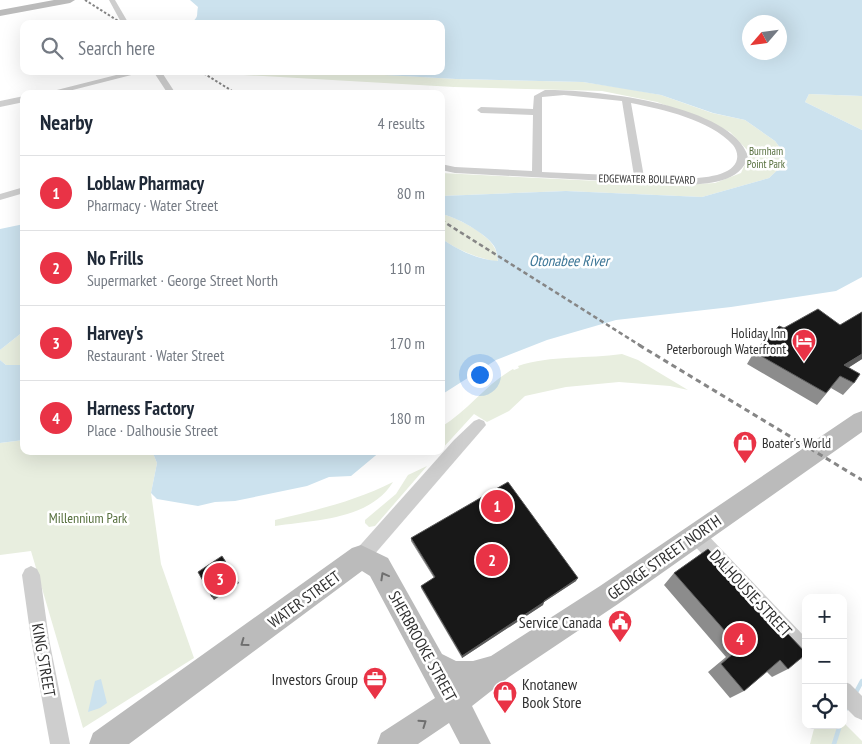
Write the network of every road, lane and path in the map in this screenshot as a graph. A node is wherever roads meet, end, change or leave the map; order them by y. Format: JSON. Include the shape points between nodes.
{"nodes":[{"id":1,"x":70,"y":0,"type":"edge"},
{"id":2,"x":112,"y":0,"type":"edge"},
{"id":3,"x":0,"y":13,"type":"edge"},
{"id":4,"x":124,"y":20,"type":"edge"},
{"id":5,"x":129,"y":75,"type":"edge"},
{"id":6,"x":160,"y":75,"type":"edge"},
{"id":7,"x":78,"y":90,"type":"edge"},
{"id":8,"x":170,"y":90,"type":"edge"},
{"id":9,"x":20,"y":100,"type":"edge"},
{"id":10,"x":626,"y":100,"type":"junction"},
{"id":11,"x":0,"y":104,"type":"edge"},
{"id":12,"x":481,"y":110,"type":"dead end"},
{"id":13,"x":536,"y":112,"type":"junction"},
{"id":14,"x":445,"y":168,"type":"edge"},
{"id":15,"x":537,"y":174,"type":"junction"},
{"id":16,"x":640,"y":181,"type":"junction"},
{"id":17,"x":20,"y":191,"type":"edge"},
{"id":18,"x":0,"y":197,"type":"edge"},
{"id":19,"x":862,"y":420,"type":"edge"},
{"id":20,"x":480,"y":425,"type":"dead end"},
{"id":21,"x":696,"y":535,"type":"junction"},
{"id":22,"x":361,"y":557,"type":"junction"},
{"id":23,"x":32,"y":575,"type":"dead end"},
{"id":24,"x":802,"y":648,"type":"edge"},
{"id":25,"x":433,"y":664,"type":"junction"},
{"id":26,"x":499,"y":667,"type":"junction"},
{"id":27,"x":847,"y":695,"type":"edge"},
{"id":28,"x":454,"y":702,"type":"junction"},
{"id":29,"x":862,"y":710,"type":"edge"},
{"id":30,"x":60,"y":744,"type":"edge"},
{"id":31,"x":104,"y":744,"type":"edge"},
{"id":32,"x":392,"y":744,"type":"edge"},
{"id":33,"x":476,"y":744,"type":"edge"}],
"edges":[{"from":1,"to":3,"type":"main road"},
{"from":2,"to":4,"type":"street"},
{"from":5,"to":7,"type":"street"},
{"from":6,"to":8,"type":"street"},
{"from":9,"to":11,"type":"street"},
{"from":10,"to":13,"type":"street","name":"EDGEWATER BOULEVARD","via":[[552,92],[538,96]]},
{"from":10,"to":16,"type":"street"},
{"from":10,"to":16,"type":"street","name":"EDGEWATER BOULEVARD","via":[[650,104],[708,124],[728,135],[742,150],[738,167],[722,176],[684,182]]},
{"from":12,"to":13,"type":"street"},
{"from":13,"to":15,"type":"street"},
{"from":14,"to":15,"type":"street","name":"EDGEWATER BOULEVARD"},
{"from":15,"to":16,"type":"street","name":"EDGEWATER BOULEVARD"},
{"from":17,"to":18,"type":"street"},
{"from":19,"to":21,"type":"main road","name":"GEORGE STREET NORTH"},
{"from":20,"to":22,"type":"street","name":"WATER STREET"},
{"from":21,"to":24,"type":"street","name":"DALHOUSIE STREET"},
{"from":21,"to":26,"type":"main road","name":"GEORGE STREET NORTH"},
{"from":25,"to":22,"type":"main road","name":"SHERBROOKE STREET","one_way":true,"via":[[379,567]]},
{"from":22,"to":31,"type":"main road","name":"WATER STREET","one_way":true},
{"from":23,"to":30,"type":"street","name":"KING STREET","via":[[40,639]]},
{"from":25,"to":26,"type":"main road","via":[[456,677],[473,676]]},
{"from":25,"to":28,"type":"main road","name":"SHERBROOKE STREET"},
{"from":26,"to":28,"type":"main road","name":"GEORGE STREET NORTH"},
{"from":27,"to":29,"type":"street"},
{"from":32,"to":28,"type":"main road","name":"GEORGE STREET NORTH","one_way":true},
{"from":28,"to":33,"type":"main road","name":"SHERBROOKE STREET"}]}
